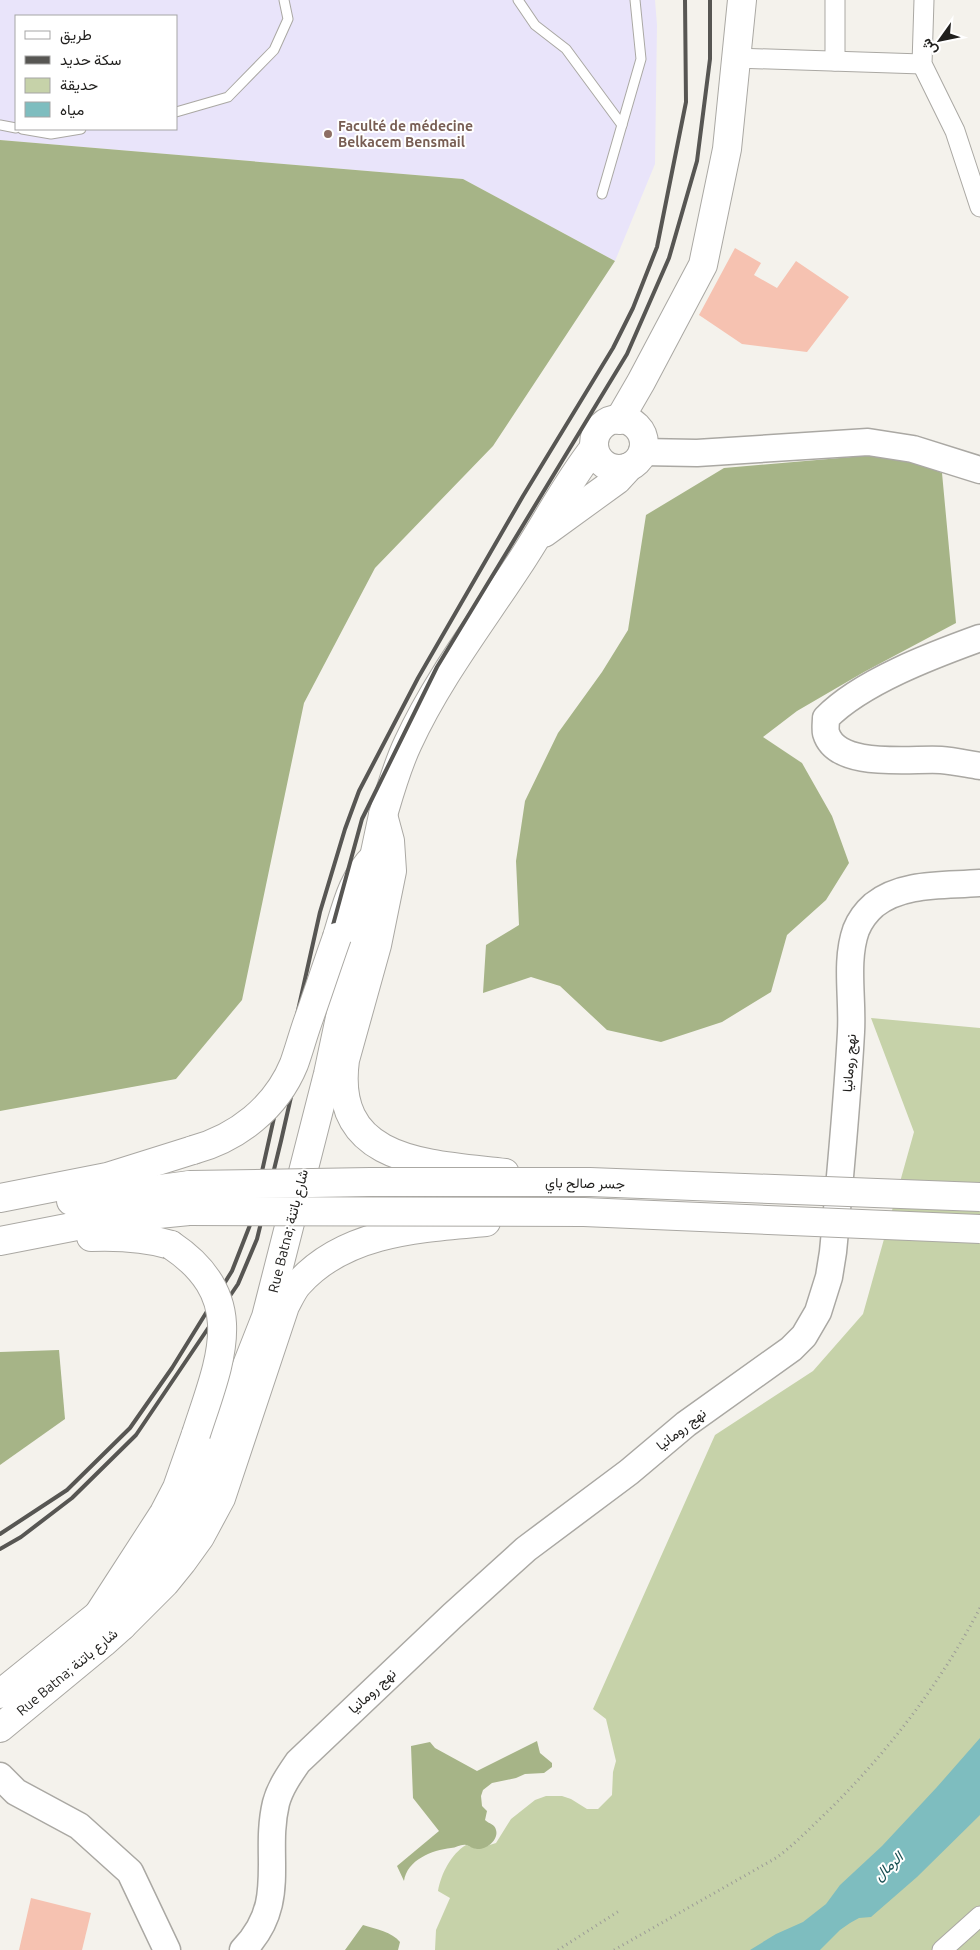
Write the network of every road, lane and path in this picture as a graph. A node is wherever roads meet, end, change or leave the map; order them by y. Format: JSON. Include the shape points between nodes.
{"nodes":[{"id":1,"x":284,"y":0,"type":"edge"},
{"id":2,"x":518,"y":0,"type":"edge"},
{"id":3,"x":635,"y":0,"type":"edge"},
{"id":4,"x":742,"y":0,"type":"edge"},
{"id":5,"x":834,"y":0,"type":"edge"},
{"id":6,"x":924,"y":0,"type":"edge"},
{"id":7,"x":735,"y":58,"type":"junction"},
{"id":8,"x":835,"y":62,"type":"junction"},
{"id":9,"x":922,"y":64,"type":"junction"},
{"id":10,"x":178,"y":111,"type":"edge"},
{"id":11,"x":0,"y":125,"type":"edge"},
{"id":12,"x":622,"y":125,"type":"junction"},
{"id":13,"x":15,"y":128,"type":"edge"},
{"id":14,"x":28,"y":130,"type":"edge"},
{"id":15,"x":75,"y":130,"type":"edge"},
{"id":16,"x":602,"y":194,"type":"dead end"},
{"id":17,"x":980,"y":207,"type":"edge"},
{"id":18,"x":619,"y":420,"type":"junction"},
{"id":19,"x":594,"y":448,"type":"junction"},
{"id":20,"x":636,"y":460,"type":"junction"},
{"id":21,"x":980,"y":470,"type":"edge"},
{"id":22,"x":536,"y":538,"type":"junction"},
{"id":23,"x":980,"y":638,"type":"edge"},
{"id":24,"x":980,"y":766,"type":"edge"},
{"id":25,"x":383,"y":815,"type":"junction"},
{"id":26,"x":375,"y":856,"type":"junction"},
{"id":27,"x":980,"y":883,"type":"edge"},
{"id":28,"x":590,"y":1182,"type":"junction"},
{"id":29,"x":980,"y":1197,"type":"edge"},
{"id":30,"x":0,"y":1198,"type":"edge"},
{"id":31,"x":190,"y":1198,"type":"junction"},
{"id":32,"x":0,"y":1210,"type":"edge"},
{"id":33,"x":584,"y":1212,"type":"junction"},
{"id":34,"x":980,"y":1230,"type":"edge"},
{"id":35,"x":0,"y":1240,"type":"edge"},
{"id":36,"x":0,"y":1246,"type":"edge"},
{"id":37,"x":980,"y":1608,"type":"edge"},
{"id":38,"x":110,"y":1620,"type":"junction"},
{"id":39,"x":10,"y":1680,"type":"edge"},
{"id":40,"x":0,"y":1694,"type":"edge"},
{"id":41,"x":0,"y":1728,"type":"edge"},
{"id":42,"x":5,"y":1786,"type":"edge"},
{"id":43,"x":619,"y":1911,"type":"dead end"},
{"id":44,"x":980,"y":1916,"type":"edge"},
{"id":45,"x":166,"y":1950,"type":"edge"},
{"id":46,"x":243,"y":1950,"type":"edge"},
{"id":47,"x":558,"y":1950,"type":"edge"},
{"id":48,"x":614,"y":1950,"type":"edge"},
{"id":49,"x":942,"y":1950,"type":"edge"}],
"edges":[{"from":1,"to":10,"type":"lane","via":[[288,19],[274,50],[228,97]]},
{"from":2,"to":12,"type":"lane","via":[[535,25],[566,49]]},
{"from":3,"to":12,"type":"lane","via":[[642,58]]},
{"from":4,"to":7,"type":"main road"},
{"from":5,"to":8,"type":"street"},
{"from":6,"to":9,"type":"street"},
{"from":7,"to":8,"type":"street"},
{"from":7,"to":18,"type":"main road","via":[[727,149],[702,265]]},
{"from":8,"to":9,"type":"street"},
{"from":9,"to":17,"type":"street","via":[[955,131]]},
{"from":11,"to":13,"type":"lane"},
{"from":12,"to":16,"type":"lane"},
{"from":14,"to":15,"type":"lane","via":[[52,134]]},
{"from":18,"to":19,"type":"main road","via":[[612,420],[600,428]]},
{"from":18,"to":20,"type":"main road","via":[[632,423],[641,432],[643,439]]},
{"from":19,"to":20,"type":"main road","via":[[596,455],[614,469]]},
{"from":19,"to":22,"type":"main road","name":"Rue Batna; شارع باتنة","via":[[564,489]]},
{"from":20,"to":21,"type":"street","via":[[697,452],[868,442],[913,449]]},
{"from":20,"to":22,"type":"main road","via":[[616,480]]},
{"from":22,"to":25,"type":"main road","name":"Rue Batna; شارع باتنة","via":[[430,700],[408,744]]},
{"from":23,"to":24,"type":"street","via":[[929,657],[854,694],[826,718],[826,732],[831,743],[848,754],[871,760],[942,760]]},
{"from":25,"to":26,"type":"main road","name":"Rue Batna; شارع باتنة"},
{"from":25,"to":28,"type":"main road","bridge":true,"via":[[390,841],[392,871],[377,945],[350,1038],[343,1077],[348,1109],[363,1133],[375,1144],[417,1161]]},
{"from":26,"to":30,"type":"main road","bridge":true,"via":[[365,865],[353,886],[294,1064],[262,1111],[211,1145],[107,1177]]},
{"from":26,"to":38,"type":"main road","name":"Rue Batna; شارع باتنة","via":[[328,1074],[266,1317],[194,1500],[168,1555],[146,1586]]},
{"from":27,"to":46,"type":"street","name":"نهج رومانيا","via":[[909,888],[896,892],[874,906],[856,930],[851,965],[852,1030],[833,1252],[823,1298],[804,1336],[776,1361],[686,1424],[526,1550],[298,1762],[281,1790],[276,1807],[272,1893],[267,1912],[260,1928]]},
{"from":28,"to":29,"type":"main road","name":"جسر صالح باي","bridge":true},
{"from":28,"to":31,"type":"main road","name":"جسر صالح باي","bridge":true,"via":[[370,1182]]},
{"from":31,"to":32,"type":"main road"},
{"from":31,"to":33,"type":"main road","bridge":true},
{"from":31,"to":35,"type":"main road","via":[[118,1218]]},
{"from":33,"to":34,"type":"main road","bridge":true},
{"from":33,"to":38,"type":"main road","bridge":true,"via":[[402,1231],[338,1252],[318,1264],[297,1284],[285,1306],[221,1498],[200,1536],[165,1583]]},
{"from":36,"to":38,"type":"main road","bridge":true,"via":[[78,1237],[150,1238],[171,1245],[190,1257],[206,1276],[219,1302],[223,1320],[220,1362],[196,1434],[177,1488]]},
{"from":37,"to":48,"type":"path","via":[[912,1716],[850,1788],[799,1839],[776,1858]]},
{"from":38,"to":39,"type":"main road","name":"Rue Batna; شارع باتنة"},
{"from":38,"to":41,"type":"main road","name":"Rue Batna; شارع باتنة","via":[[103,1643]]},
{"from":39,"to":40,"type":"main road","name":"Rue Batna; شارع باتنة"},
{"from":42,"to":45,"type":"street","via":[[79,1826],[130,1872]]},
{"from":43,"to":47,"type":"path"},
{"from":44,"to":49,"type":"street"}]}
